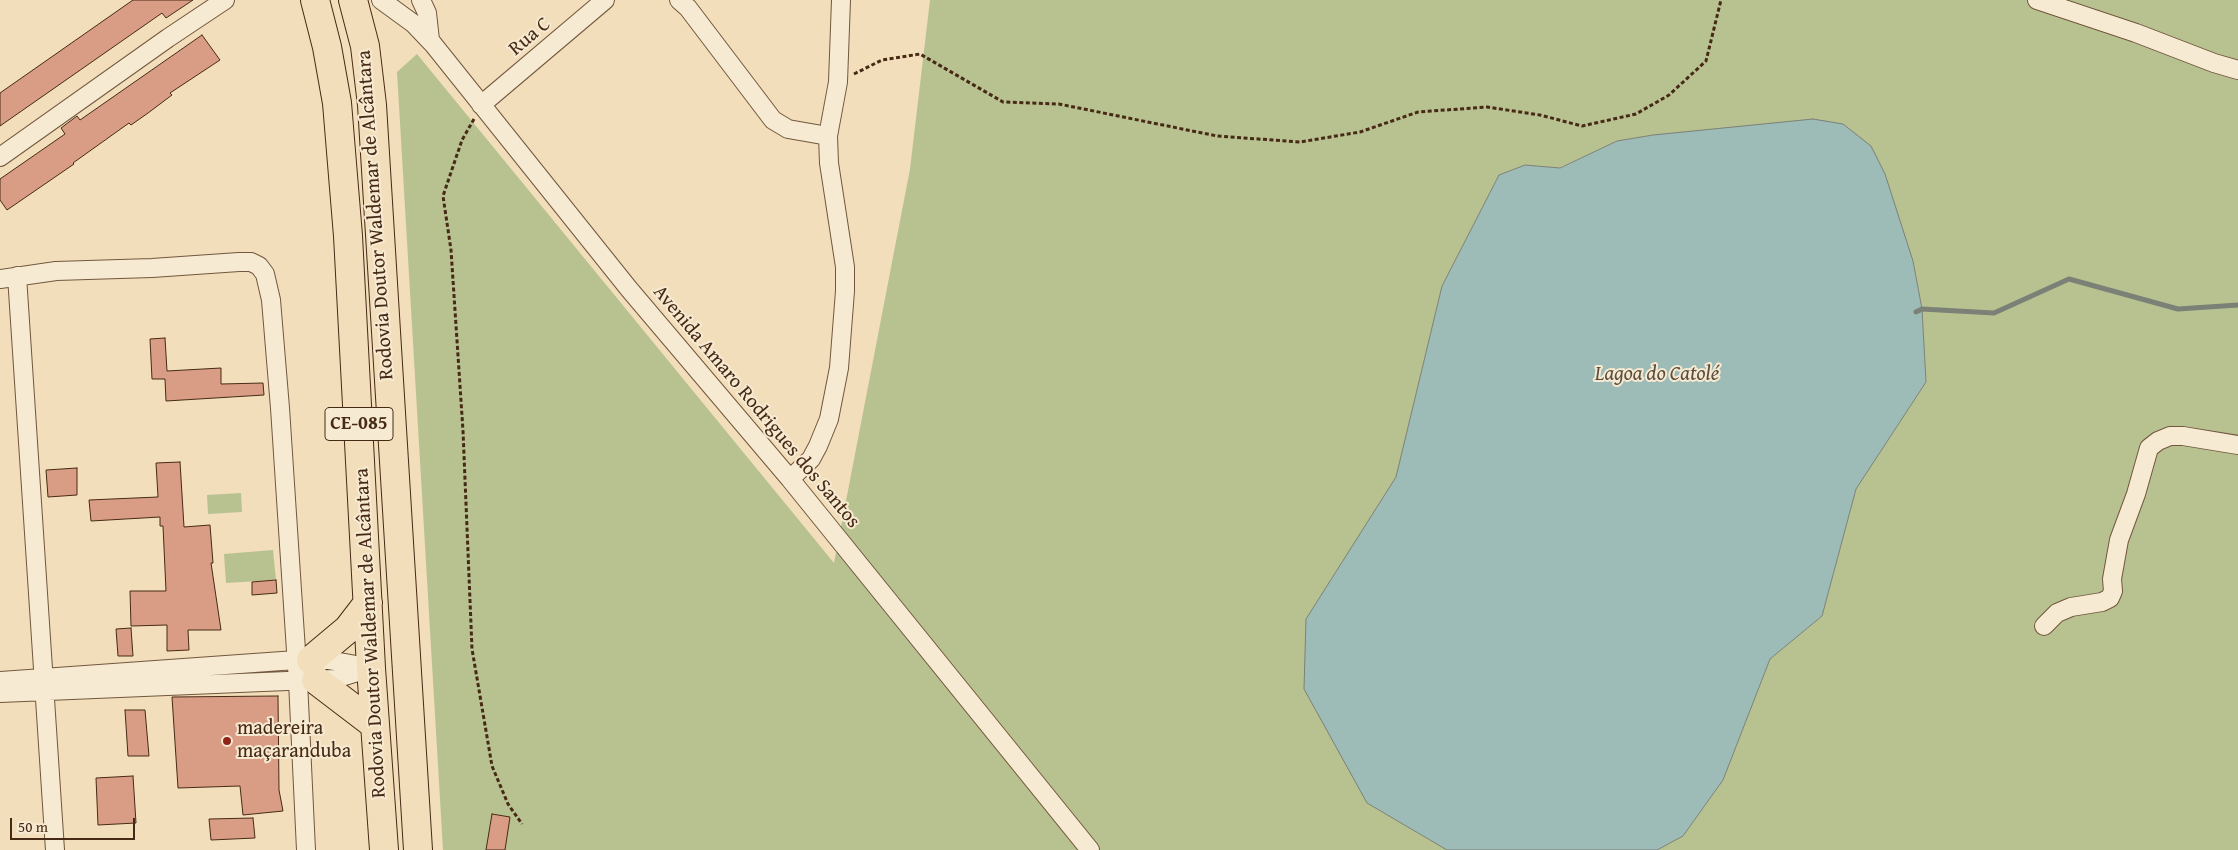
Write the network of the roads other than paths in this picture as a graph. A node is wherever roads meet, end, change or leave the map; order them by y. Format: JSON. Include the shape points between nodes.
{"nodes":[{"id":1,"x":225,"y":0,"type":"edge"},
{"id":2,"x":315,"y":0,"type":"edge"},
{"id":3,"x":353,"y":0,"type":"edge"},
{"id":4,"x":381,"y":0,"type":"edge"},
{"id":5,"x":421,"y":0,"type":"edge"},
{"id":6,"x":605,"y":0,"type":"edge"},
{"id":7,"x":679,"y":0,"type":"edge"},
{"id":8,"x":841,"y":0,"type":"edge"},
{"id":9,"x":2037,"y":0,"type":"edge"},
{"id":10,"x":430,"y":40,"type":"junction"},
{"id":11,"x":2238,"y":70,"type":"edge"},
{"id":12,"x":481,"y":105,"type":"junction"},
{"id":13,"x":828,"y":136,"type":"junction"},
{"id":14,"x":0,"y":157,"type":"edge"},
{"id":15,"x":8,"y":277,"type":"edge"},
{"id":16,"x":2238,"y":445,"type":"edge"},
{"id":17,"x":790,"y":479,"type":"junction"},
{"id":18,"x":368,"y":603,"type":"junction"},
{"id":19,"x":2044,"y":626,"type":"dead end"},
{"id":20,"x":371,"y":668,"type":"junction"},
{"id":21,"x":305,"y":670,"type":"junction"},
{"id":22,"x":0,"y":681,"type":"edge"},
{"id":23,"x":45,"y":685,"type":"junction"},
{"id":24,"x":0,"y":693,"type":"edge"},
{"id":25,"x":375,"y":725,"type":"junction"},
{"id":26,"x":55,"y":850,"type":"edge"},
{"id":27,"x":306,"y":850,"type":"edge"},
{"id":28,"x":384,"y":850,"type":"edge"},
{"id":29,"x":418,"y":850,"type":"edge"},
{"id":30,"x":1090,"y":850,"type":"edge"}],
"edges":[{"from":1,"to":14,"type":"street"},
{"from":2,"to":18,"type":"highway","name":"Rodovia Doutor Waldemar de Alcântara","number":"CE-085","via":[[337,103],[349,246]]},
{"from":3,"to":29,"type":"highway","name":"Rodovia Doutor Waldemar de Alcântara","number":"CE-085","via":[[365,46],[372,105]]},
{"from":4,"to":10,"type":"street","name":"Avenida Amaro Rodrigues dos Santos"},
{"from":5,"to":10,"type":"street","via":[[427,13]]},
{"from":6,"to":12,"type":"street","name":"Rua C"},
{"from":7,"to":13,"type":"street","via":[[773,120],[788,129]]},
{"from":8,"to":13,"type":"street","via":[[838,82]]},
{"from":9,"to":11,"type":"street"},
{"from":10,"to":12,"type":"street","name":"Avenida Amaro Rodrigues dos Santos"},
{"from":12,"to":17,"type":"street","name":"Avenida Amaro Rodrigues dos Santos","via":[[629,289]]},
{"from":13,"to":17,"type":"street","via":[[845,267],[839,368],[829,419],[818,446],[811,459]]},
{"from":15,"to":21,"type":"street","via":[[56,271],[239,262],[259,266],[265,274],[271,300]]},
{"from":15,"to":23,"type":"street"},
{"from":16,"to":19,"type":"street","via":[[2170,436],[2149,448],[2119,540],[2110,598],[2071,607],[2057,613]]},
{"from":17,"to":30,"type":"street","name":"Avenida Amaro Rodrigues dos Santos"},
{"from":18,"to":20,"type":"highway","name":"Rodovia Doutor Waldemar de Alcântara","number":"CE-085"},
{"from":18,"to":21,"type":"highway","via":[[348,629]]},
{"from":20,"to":21,"type":"street","via":[[328,660]]},
{"from":20,"to":25,"type":"highway","name":"Rodovia Doutor Waldemar de Alcântara","number":"CE-085"},
{"from":21,"to":23,"type":"street"},
{"from":21,"to":25,"type":"highway"},
{"from":21,"to":27,"type":"street"},
{"from":22,"to":23,"type":"street"},
{"from":23,"to":24,"type":"street"},
{"from":23,"to":26,"type":"street"},
{"from":25,"to":28,"type":"highway","name":"Rodovia Doutor Waldemar de Alcântara","number":"CE-085"}]}
